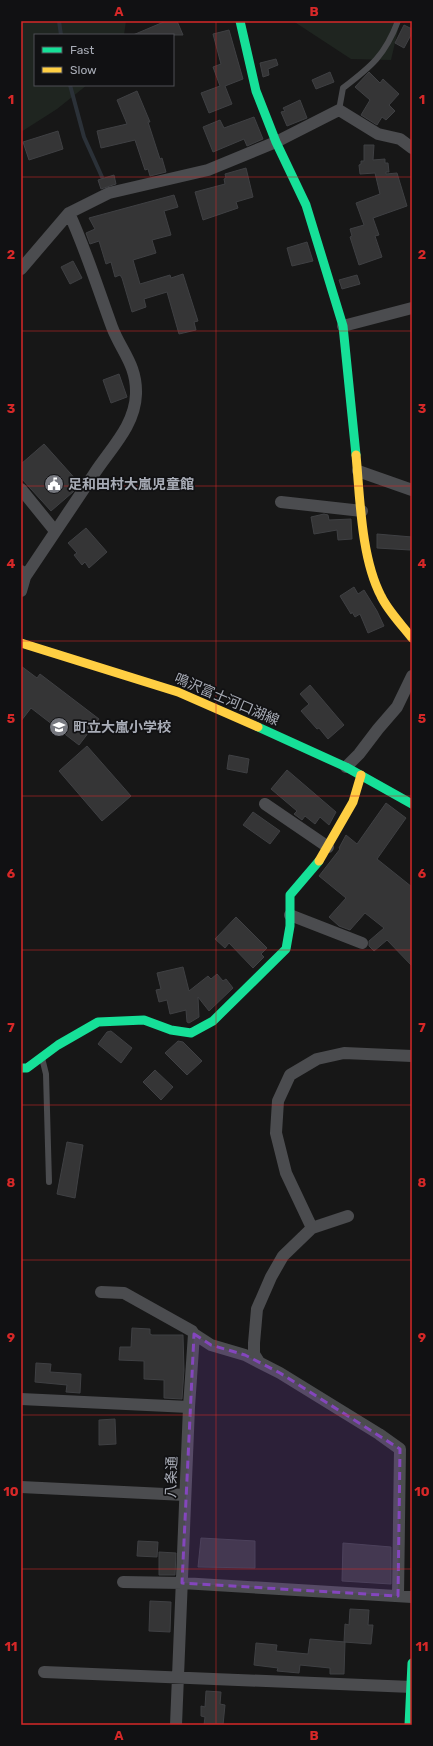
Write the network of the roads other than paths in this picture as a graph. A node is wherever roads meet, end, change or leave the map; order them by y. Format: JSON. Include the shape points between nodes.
{"nodes":[{"id":1,"x":240,"y":21,"type":"edge"},
{"id":2,"x":398,"y":21,"type":"edge"},
{"id":3,"x":339,"y":110,"type":"junction"},
{"id":4,"x":276,"y":142,"type":"junction"},
{"id":5,"x":412,"y":148,"type":"edge"},
{"id":6,"x":69,"y":213,"type":"junction"},
{"id":7,"x":21,"y":269,"type":"edge"},
{"id":8,"x":412,"y":308,"type":"edge"},
{"id":9,"x":343,"y":326,"type":"junction"},
{"id":10,"x":358,"y":472,"type":"junction"},
{"id":11,"x":21,"y":489,"type":"edge"},
{"id":12,"x":412,"y":490,"type":"edge"},
{"id":13,"x":280,"y":502,"type":"dead end"},
{"id":14,"x":362,"y":511,"type":"junction"},
{"id":15,"x":56,"y":532,"type":"junction"},
{"id":16,"x":23,"y":574,"type":"edge"},
{"id":17,"x":21,"y":591,"type":"edge"},
{"id":18,"x":412,"y":638,"type":"edge"},
{"id":19,"x":21,"y":643,"type":"edge"},
{"id":20,"x":412,"y":676,"type":"edge"},
{"id":21,"x":346,"y":767,"type":"junction"},
{"id":22,"x":361,"y":775,"type":"junction"},
{"id":23,"x":265,"y":804,"type":"dead end"},
{"id":24,"x":412,"y":804,"type":"edge"},
{"id":25,"x":328,"y":847,"type":"junction"},
{"id":26,"x":290,"y":915,"type":"junction"},
{"id":27,"x":362,"y":943,"type":"dead end"},
{"id":28,"x":412,"y":1056,"type":"edge"},
{"id":29,"x":42,"y":1057,"type":"junction"},
{"id":30,"x":21,"y":1068,"type":"edge"},
{"id":31,"x":49,"y":1182,"type":"dead end"},
{"id":32,"x":348,"y":1216,"type":"dead end"},
{"id":33,"x":312,"y":1228,"type":"junction"},
{"id":34,"x":101,"y":1292,"type":"dead end"},
{"id":35,"x":194,"y":1334,"type":"junction"},
{"id":36,"x":259,"y":1362,"type":"junction"},
{"id":37,"x":21,"y":1399,"type":"edge"},
{"id":38,"x":189,"y":1407,"type":"junction"},
{"id":39,"x":21,"y":1488,"type":"edge"},
{"id":40,"x":185,"y":1495,"type":"junction"},
{"id":41,"x":123,"y":1582,"type":"dead end"},
{"id":42,"x":182,"y":1583,"type":"junction"},
{"id":43,"x":398,"y":1596,"type":"junction"},
{"id":44,"x":412,"y":1597,"type":"edge"},
{"id":45,"x":412,"y":1663,"type":"edge"},
{"id":46,"x":44,"y":1672,"type":"dead end"},
{"id":47,"x":178,"y":1678,"type":"junction"},
{"id":48,"x":411,"y":1687,"type":"edge"},
{"id":49,"x":176,"y":1725,"type":"edge"},
{"id":50,"x":409,"y":1725,"type":"edge"}],
"edges":[{"from":1,"to":4,"type":"street","via":[[256,91]]},
{"from":2,"to":3,"type":"lane","via":[[382,54],[343,88]]},
{"from":3,"to":4,"type":"street"},
{"from":3,"to":5,"type":"street","via":[[378,134],[400,139]]},
{"from":4,"to":6,"type":"street","via":[[208,170],[109,193]]},
{"from":4,"to":9,"type":"street","via":[[306,205]]},
{"from":6,"to":7,"type":"street"},
{"from":6,"to":15,"type":"street","via":[[82,241],[113,329],[132,366],[136,395],[130,419],[116,444]]},
{"from":8,"to":9,"type":"street"},
{"from":9,"to":10,"type":"street"},
{"from":10,"to":12,"type":"street"},
{"from":10,"to":14,"type":"street"},
{"from":11,"to":15,"type":"street"},
{"from":13,"to":14,"type":"street"},
{"from":14,"to":18,"type":"street","via":[[371,573],[381,597]]},
{"from":15,"to":16,"type":"street"},
{"from":16,"to":17,"type":"street"},
{"from":19,"to":21,"type":"street","name":"鳴沢富士河口湖線","via":[[178,692]]},
{"from":20,"to":21,"type":"street","via":[[397,707]]},
{"from":21,"to":22,"type":"street","name":"鳴沢富士河口湖線"},
{"from":22,"to":24,"type":"street","name":"鳴沢富士河口湖線"},
{"from":22,"to":25,"type":"street","via":[[353,802]]},
{"from":23,"to":25,"type":"street"},
{"from":25,"to":26,"type":"street","via":[[290,895]]},
{"from":26,"to":27,"type":"street"},
{"from":26,"to":29,"type":"street","via":[[286,949],[213,1020],[191,1033],[171,1030],[144,1020],[98,1022]]},
{"from":28,"to":33,"type":"street","via":[[344,1053],[317,1059],[290,1074],[278,1101],[276,1133],[286,1173]]},
{"from":29,"to":30,"type":"street","via":[[27,1068]]},
{"from":29,"to":31,"type":"lane","via":[[46,1074]]},
{"from":32,"to":33,"type":"street"},
{"from":33,"to":36,"type":"street","via":[[283,1256],[257,1309],[254,1354]]},
{"from":34,"to":35,"type":"street","via":[[124,1293]]},
{"from":35,"to":36,"type":"street","via":[[211,1345]]},
{"from":35,"to":38,"type":"street","name":"八条通"},
{"from":36,"to":43,"type":"street","via":[[400,1449]]},
{"from":37,"to":38,"type":"street"},
{"from":38,"to":40,"type":"street","name":"八条通"},
{"from":39,"to":40,"type":"street"},
{"from":40,"to":42,"type":"street","name":"八条通"},
{"from":41,"to":42,"type":"street"},
{"from":42,"to":43,"type":"street"},
{"from":42,"to":47,"type":"street","name":"八条通"},
{"from":43,"to":44,"type":"street"},
{"from":45,"to":48,"type":"street"},
{"from":46,"to":47,"type":"street"},
{"from":47,"to":48,"type":"street"},
{"from":47,"to":49,"type":"street","name":"八条通"},
{"from":48,"to":50,"type":"street"}]}
